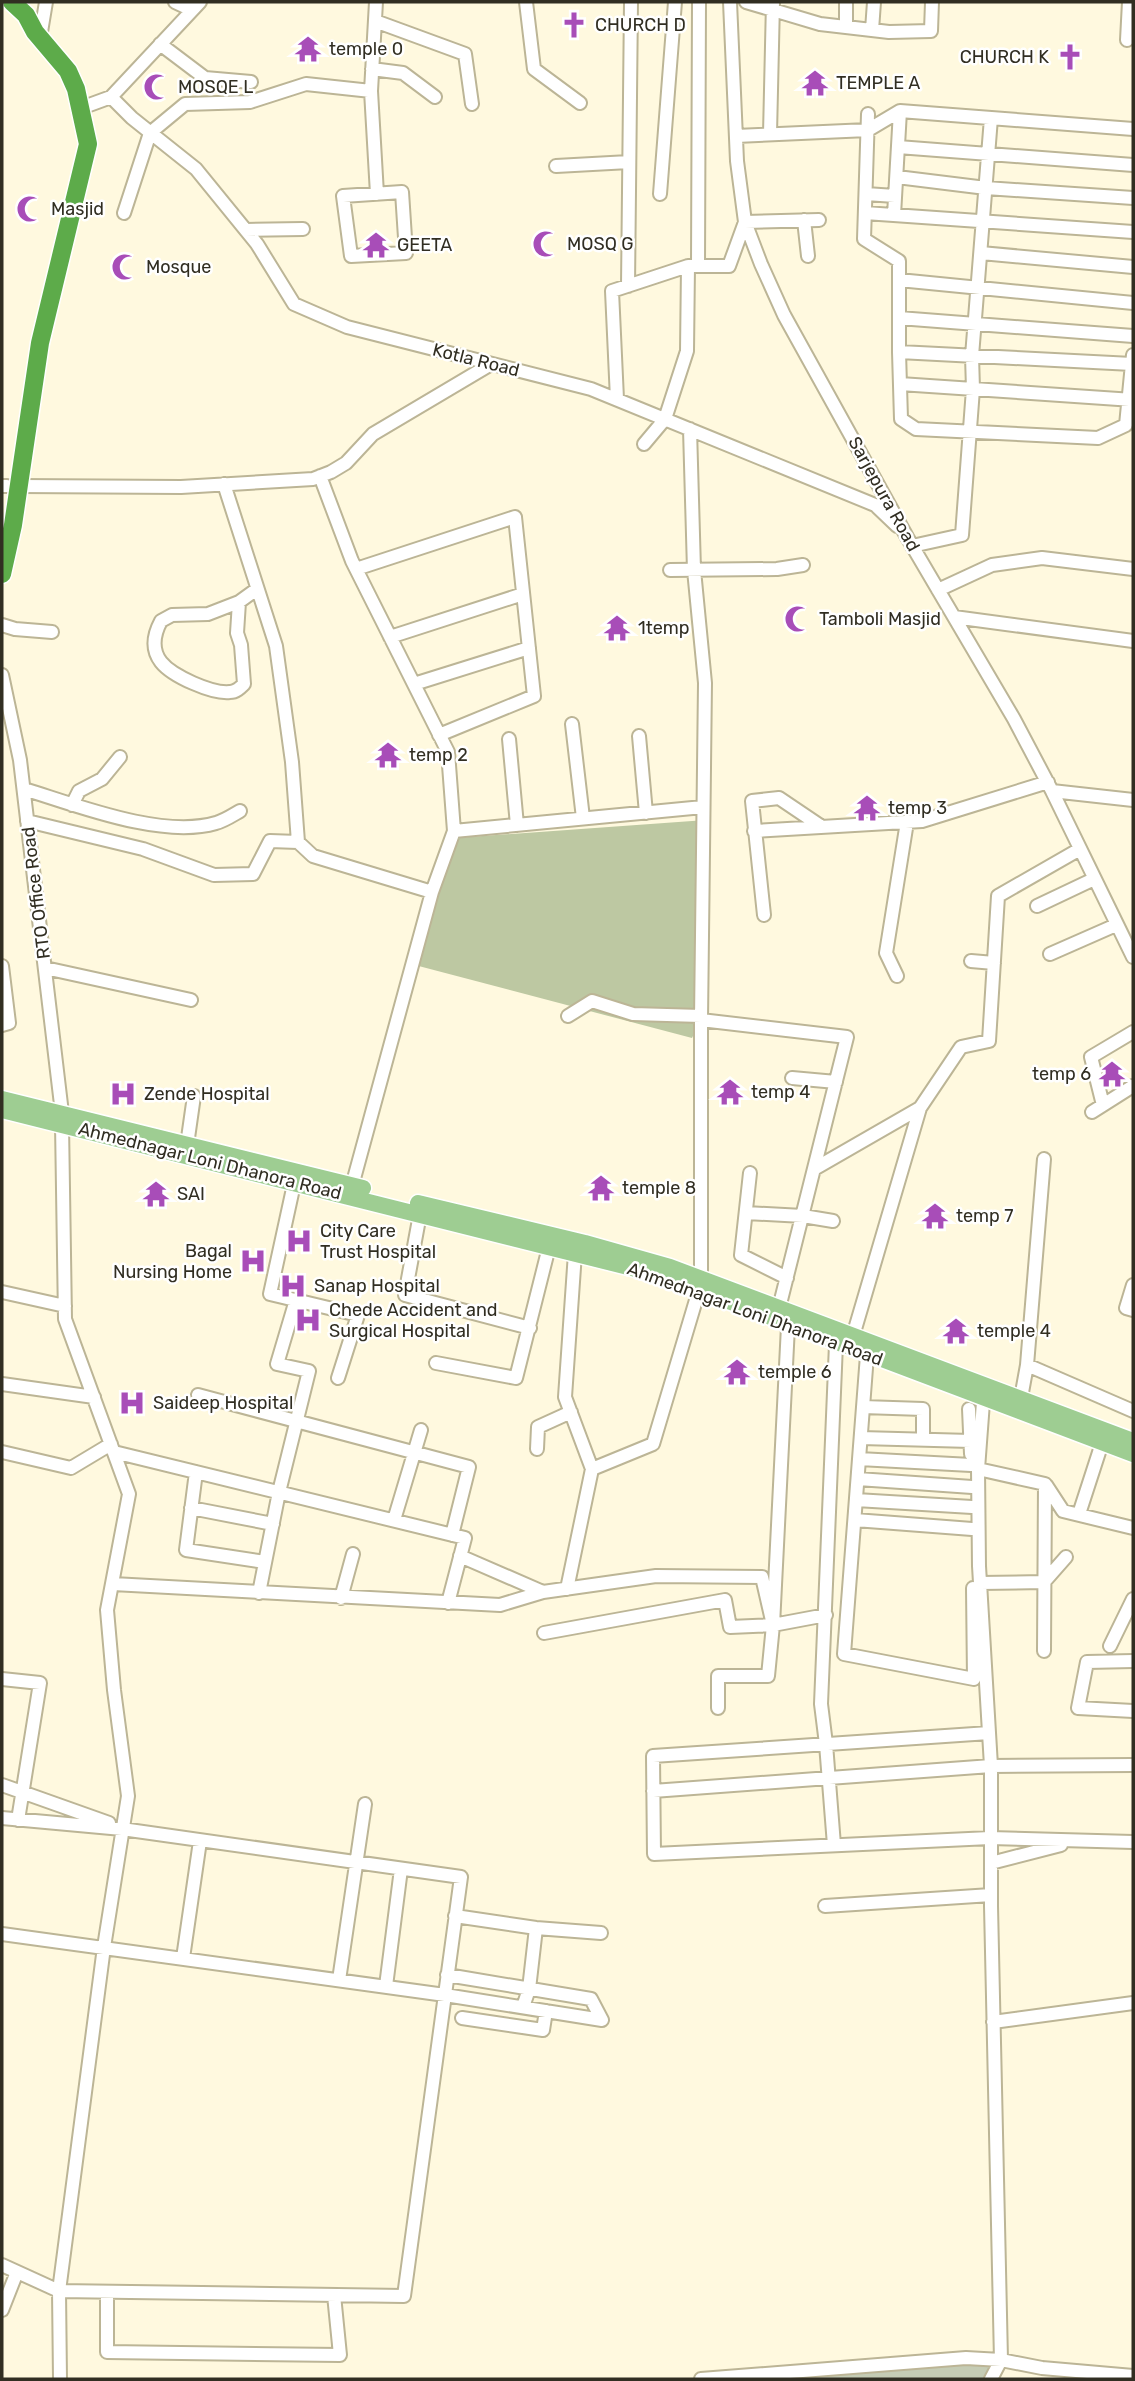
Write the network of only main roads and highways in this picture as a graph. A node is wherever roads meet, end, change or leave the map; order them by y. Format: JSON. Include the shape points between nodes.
{"nodes":[{"id":1,"x":12,"y":2,"type":"edge"},
{"id":2,"x":2,"y":9,"type":"edge"},
{"id":3,"x":38,"y":35,"type":"junction"},
{"id":4,"x":9,"y":486,"type":"edge"},
{"id":5,"x":2,"y":520,"type":"edge"},
{"id":6,"x":2,"y":574,"type":"edge"},
{"id":7,"x":2,"y":1099,"type":"edge"},
{"id":8,"x":2,"y":1110,"type":"edge"},
{"id":9,"x":62,"y":1119,"type":"junction"},
{"id":10,"x":700,"y":1284,"type":"junction"},
{"id":11,"x":984,"y":1390,"type":"junction"},
{"id":12,"x":1133,"y":1441,"type":"edge"},
{"id":13,"x":1133,"y":1454,"type":"edge"}],
"edges":[{"from":1,"to":3,"type":"highway"},
{"from":2,"to":3,"type":"highway"},
{"from":3,"to":4,"type":"highway","via":[[68,71],[88,144]]},
{"from":4,"to":5,"type":"highway"},
{"from":4,"to":6,"type":"highway"},
{"from":7,"to":9,"type":"main road","name":"Ahmednagar Loni Dhanora Road"},
{"from":8,"to":9,"type":"main road","name":"Ahmednagar Loni Dhanora Road"},
{"from":9,"to":10,"type":"main road","name":"Ahmednagar Loni Dhanora Road","via":[[294,1184]]},
{"from":9,"to":10,"type":"main road","name":"Ahmednagar Loni Dhanora Road","via":[[187,1145],[637,1257]]},
{"from":10,"to":11,"type":"main road","name":"Ahmednagar Loni Dhanora Road","via":[[779,1308]]},
{"from":10,"to":11,"type":"main road","name":"Ahmednagar Loni Dhanora Road","via":[[867,1355]]},
{"from":11,"to":12,"type":"main road","name":"Ahmednagar Loni Dhanora Road","via":[[1021,1398]]},
{"from":11,"to":13,"type":"main road","name":"Ahmednagar Loni Dhanora Road"}]}
